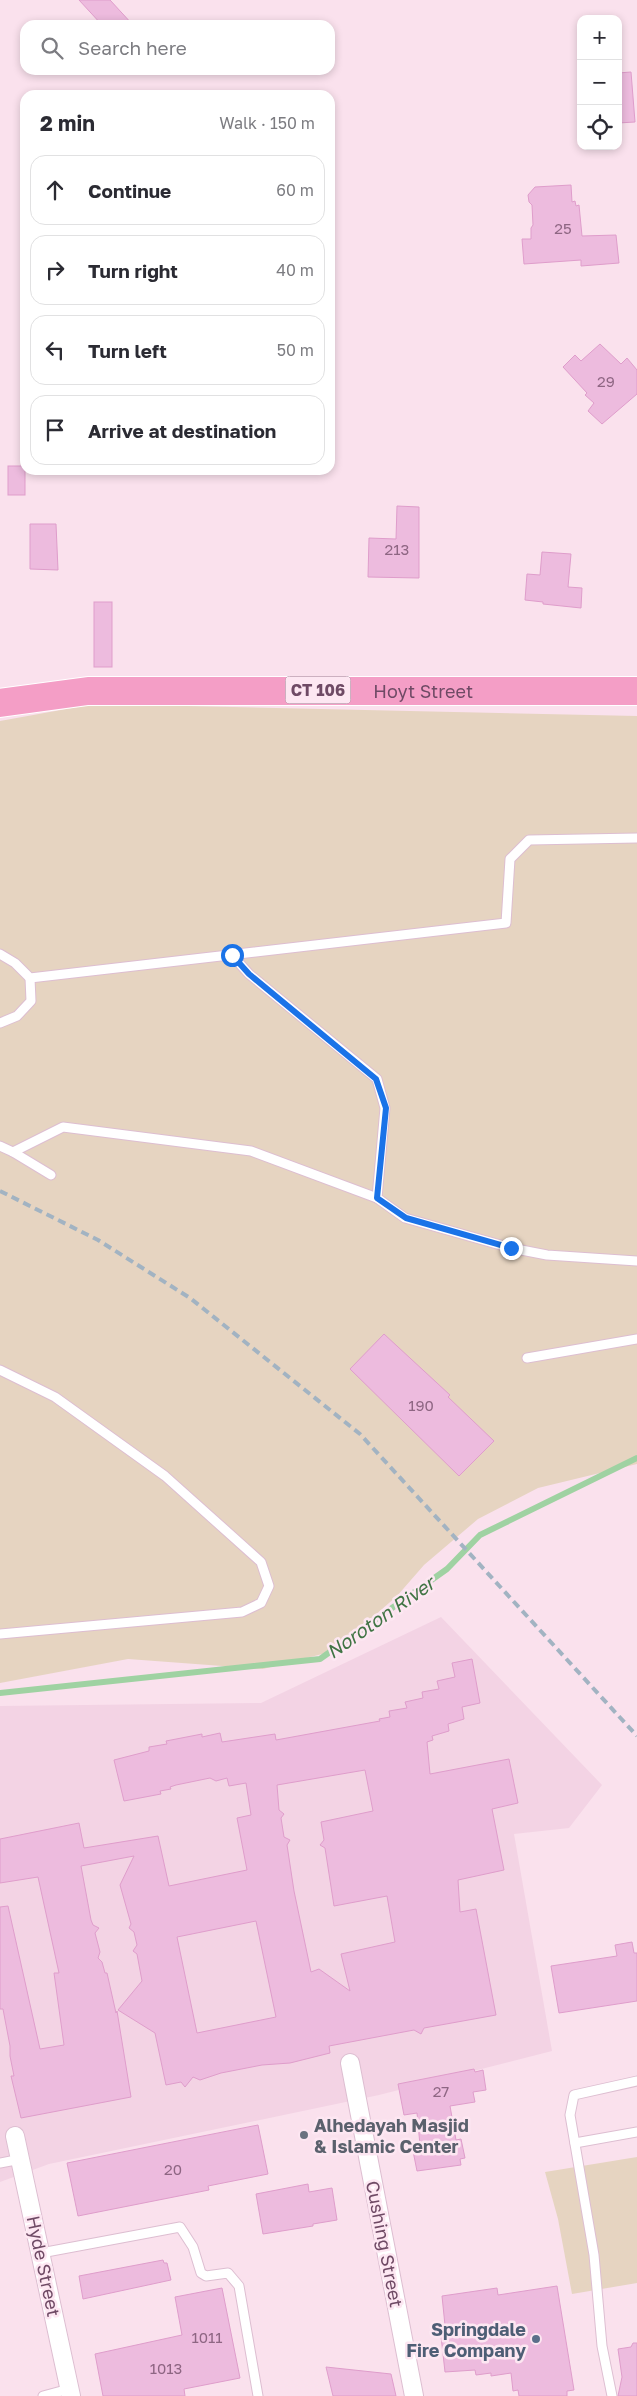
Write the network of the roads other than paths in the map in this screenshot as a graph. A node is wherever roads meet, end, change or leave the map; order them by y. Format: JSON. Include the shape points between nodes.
{"nodes":[{"id":1,"x":637,"y":691,"type":"edge"},
{"id":2,"x":0,"y":703,"type":"edge"},
{"id":3,"x":637,"y":838,"type":"edge"},
{"id":4,"x":0,"y":954,"type":"edge"},
{"id":5,"x":232,"y":955,"type":"junction"},
{"id":6,"x":30,"y":978,"type":"junction"},
{"id":7,"x":0,"y":1023,"type":"edge"},
{"id":8,"x":0,"y":1146,"type":"edge"},
{"id":9,"x":13,"y":1152,"type":"junction"},
{"id":10,"x":51,"y":1175,"type":"dead end"},
{"id":11,"x":377,"y":1198,"type":"junction"},
{"id":12,"x":637,"y":1261,"type":"edge"},
{"id":13,"x":637,"y":1338,"type":"edge"},
{"id":14,"x":527,"y":1358,"type":"dead end"},
{"id":15,"x":0,"y":1370,"type":"edge"},
{"id":16,"x":0,"y":1634,"type":"edge"},
{"id":17,"x":350,"y":2063,"type":"dead end"},
{"id":18,"x":637,"y":2081,"type":"edge"},
{"id":19,"x":637,"y":2132,"type":"edge"},
{"id":20,"x":15,"y":2136,"type":"dead end"},
{"id":21,"x":575,"y":2143,"type":"junction"},
{"id":22,"x":21,"y":2159,"type":"junction"},
{"id":23,"x":0,"y":2163,"type":"edge"},
{"id":24,"x":41,"y":2253,"type":"junction"},
{"id":25,"x":70,"y":2393,"type":"edge"},
{"id":26,"x":43,"y":2396,"type":"edge"},
{"id":27,"x":258,"y":2396,"type":"edge"},
{"id":28,"x":414,"y":2396,"type":"edge"},
{"id":29,"x":612,"y":2396,"type":"edge"}],
"edges":[{"from":1,"to":2,"type":"main road","name":"Hoyt Street","number":"CT 106","via":[[88,691]]},
{"from":3,"to":5,"type":"lane","via":[[529,840],[510,859],[506,924]]},
{"from":4,"to":6,"type":"lane"},
{"from":5,"to":6,"type":"lane"},
{"from":5,"to":11,"type":"lane","via":[[249,974],[376,1079],[386,1108]]},
{"from":6,"to":7,"type":"lane","via":[[30,1001],[16,1016]]},
{"from":8,"to":9,"type":"lane"},
{"from":9,"to":10,"type":"lane"},
{"from":9,"to":11,"type":"lane","via":[[63,1127],[251,1151]]},
{"from":11,"to":12,"type":"lane","via":[[406,1218],[511,1248],[556,1256]]},
{"from":13,"to":14,"type":"lane"},
{"from":15,"to":16,"type":"lane","via":[[55,1397],[165,1476],[261,1562],[269,1586],[261,1603],[242,1612]]},
{"from":17,"to":28,"type":"street","name":"Cushing Street"},
{"from":18,"to":21,"type":"lane","via":[[574,2095],[570,2115]]},
{"from":19,"to":21,"type":"lane"},
{"from":20,"to":22,"type":"street","name":"Hyde Street"},
{"from":21,"to":29,"type":"lane","via":[[594,2255],[602,2346]]},
{"from":22,"to":23,"type":"lane"},
{"from":22,"to":24,"type":"street","name":"Hyde Street"},
{"from":24,"to":25,"type":"street","name":"Hyde Street"},
{"from":24,"to":27,"type":"lane","via":[[180,2227],[193,2247],[201,2273],[206,2276],[228,2273],[239,2286]]},
{"from":25,"to":26,"type":"lane"}]}
